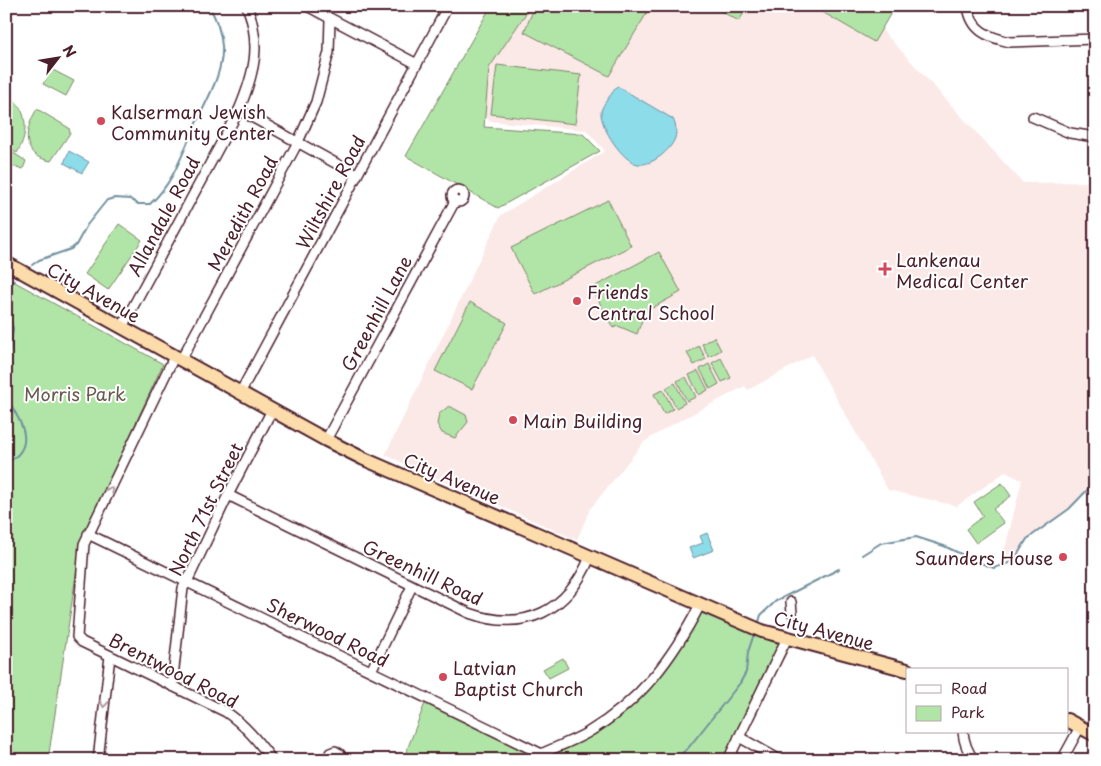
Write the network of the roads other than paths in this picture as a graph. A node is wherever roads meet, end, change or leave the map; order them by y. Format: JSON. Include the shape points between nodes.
{"nodes":[{"id":1,"x":247,"y":6,"type":"edge"},
{"id":2,"x":307,"y":6,"type":"edge"},
{"id":3,"x":448,"y":6,"type":"edge"},
{"id":4,"x":968,"y":6,"type":"edge"},
{"id":5,"x":330,"y":19,"type":"junction"},
{"id":6,"x":1095,"y":39,"type":"edge"},
{"id":7,"x":417,"y":64,"type":"junction"},
{"id":8,"x":240,"y":110,"type":"junction"},
{"id":9,"x":1033,"y":118,"type":"dead end"},
{"id":10,"x":1095,"y":137,"type":"edge"},
{"id":11,"x":298,"y":142,"type":"junction"},
{"id":12,"x":357,"y":175,"type":"junction"},
{"id":13,"x":455,"y":201,"type":"dead end"},
{"id":14,"x":6,"y":263,"type":"edge"},
{"id":15,"x":122,"y":327,"type":"junction"},
{"id":16,"x":178,"y":358,"type":"junction"},
{"id":17,"x":240,"y":393,"type":"junction"},
{"id":18,"x":272,"y":410,"type":"junction"},
{"id":19,"x":326,"y":440,"type":"junction"},
{"id":20,"x":228,"y":495,"type":"junction"},
{"id":21,"x":88,"y":534,"type":"junction"},
{"id":22,"x":590,"y":557,"type":"junction"},
{"id":23,"x":188,"y":582,"type":"junction"},
{"id":24,"x":412,"y":586,"type":"junction"},
{"id":25,"x":791,"y":602,"type":"dead end"},
{"id":26,"x":700,"y":605,"type":"junction"},
{"id":27,"x":792,"y":613,"type":"dead end"},
{"id":28,"x":77,"y":637,"type":"joint"},
{"id":29,"x":787,"y":638,"type":"junction"},
{"id":30,"x":110,"y":656,"type":"junction"},
{"id":31,"x":906,"y":670,"type":"edge"},
{"id":32,"x":371,"y":671,"type":"junction"},
{"id":33,"x":172,"y":686,"type":"junction"},
{"id":34,"x":1068,"y":721,"type":"edge"},
{"id":35,"x":1080,"y":727,"type":"junction"},
{"id":36,"x":963,"y":734,"type":"edge"},
{"id":37,"x":1095,"y":735,"type":"edge"},
{"id":38,"x":739,"y":737,"type":"junction"},
{"id":39,"x":541,"y":754,"type":"junction"},
{"id":40,"x":98,"y":760,"type":"edge"},
{"id":41,"x":272,"y":760,"type":"edge"},
{"id":42,"x":328,"y":760,"type":"edge"},
{"id":43,"x":340,"y":760,"type":"edge"},
{"id":44,"x":554,"y":760,"type":"edge"},
{"id":45,"x":728,"y":760,"type":"edge"},
{"id":46,"x":780,"y":760,"type":"edge"},
{"id":47,"x":974,"y":760,"type":"edge"},
{"id":48,"x":1062,"y":760,"type":"edge"}],
"edges":[{"from":1,"to":8,"type":"street","name":"Allandale Road","via":[[254,31],[255,59]]},
{"from":2,"to":5,"type":"street"},
{"from":3,"to":7,"type":"street","name":"Wiltshire Road"},
{"from":4,"to":6,"type":"street","via":[[974,25],[997,40]]},
{"from":5,"to":7,"type":"street"},
{"from":5,"to":11,"type":"street","name":"Meredith Road","via":[[329,52],[323,80]]},
{"from":7,"to":12,"type":"street","name":"Wiltshire Road"},
{"from":8,"to":11,"type":"street"},
{"from":8,"to":15,"type":"street","name":"Allandale Road"},
{"from":9,"to":10,"type":"street","via":[[1063,130]]},
{"from":11,"to":12,"type":"street"},
{"from":11,"to":16,"type":"street","name":"Meredith Road"},
{"from":12,"to":17,"type":"street","name":"Wiltshire Road"},
{"from":13,"to":19,"type":"street","name":"Greenhill Lane"},
{"from":14,"to":15,"type":"highway","name":"City Avenue"},
{"from":15,"to":16,"type":"highway","name":"City Avenue"},
{"from":16,"to":17,"type":"highway","name":"City Avenue"},
{"from":21,"to":16,"type":"street","name":"Meredith Road","one_way":true},
{"from":17,"to":18,"type":"highway","name":"City Avenue"},
{"from":18,"to":19,"type":"highway","name":"City Avenue"},
{"from":18,"to":20,"type":"street","name":"North 71st Street"},
{"from":19,"to":22,"type":"highway","name":"City Avenue"},
{"from":20,"to":23,"type":"street","name":"North 71st Street"},
{"from":20,"to":24,"type":"street","name":"Greenhill Road"},
{"from":21,"to":23,"type":"street","name":"Sherwood Road"},
{"from":21,"to":28,"type":"street","name":"Meredith Road","via":[[84,544]]},
{"from":22,"to":24,"type":"street","name":"Greenhill Road","via":[[577,583],[564,598],[547,610],[518,620],[487,620]]},
{"from":22,"to":26,"type":"highway","name":"City Avenue"},
{"from":23,"to":32,"type":"street","name":"Sherwood Road"},
{"from":23,"to":33,"type":"street","name":"North 71st Street","via":[[183,588]]},
{"from":24,"to":32,"type":"street"},
{"from":25,"to":27,"type":"street"},
{"from":26,"to":29,"type":"highway","name":"City Avenue","via":[[756,629]]},
{"from":26,"to":39,"type":"street","via":[[679,644],[652,681],[633,700],[585,734]]},
{"from":28,"to":30,"type":"street","name":"Brentwood Road"},
{"from":29,"to":31,"type":"highway","name":"City Avenue"},
{"from":29,"to":38,"type":"street"},
{"from":30,"to":33,"type":"street","name":"Brentwood Road"},
{"from":30,"to":40,"type":"street","one_way":true},
{"from":32,"to":39,"type":"street","name":"Sherwood Road"},
{"from":33,"to":41,"type":"street","name":"Brentwood Road","via":[[240,721]]},
{"from":34,"to":35,"type":"highway"},
{"from":35,"to":37,"type":"highway"},
{"from":35,"to":48,"type":"street"},
{"from":36,"to":47,"type":"street"},
{"from":38,"to":45,"type":"street"},
{"from":38,"to":46,"type":"street"},
{"from":39,"to":44,"type":"street","name":"Sherwood Road"},
{"from":42,"to":43,"type":"street","via":[[330,753],[335,751],[340,754]]}]}
